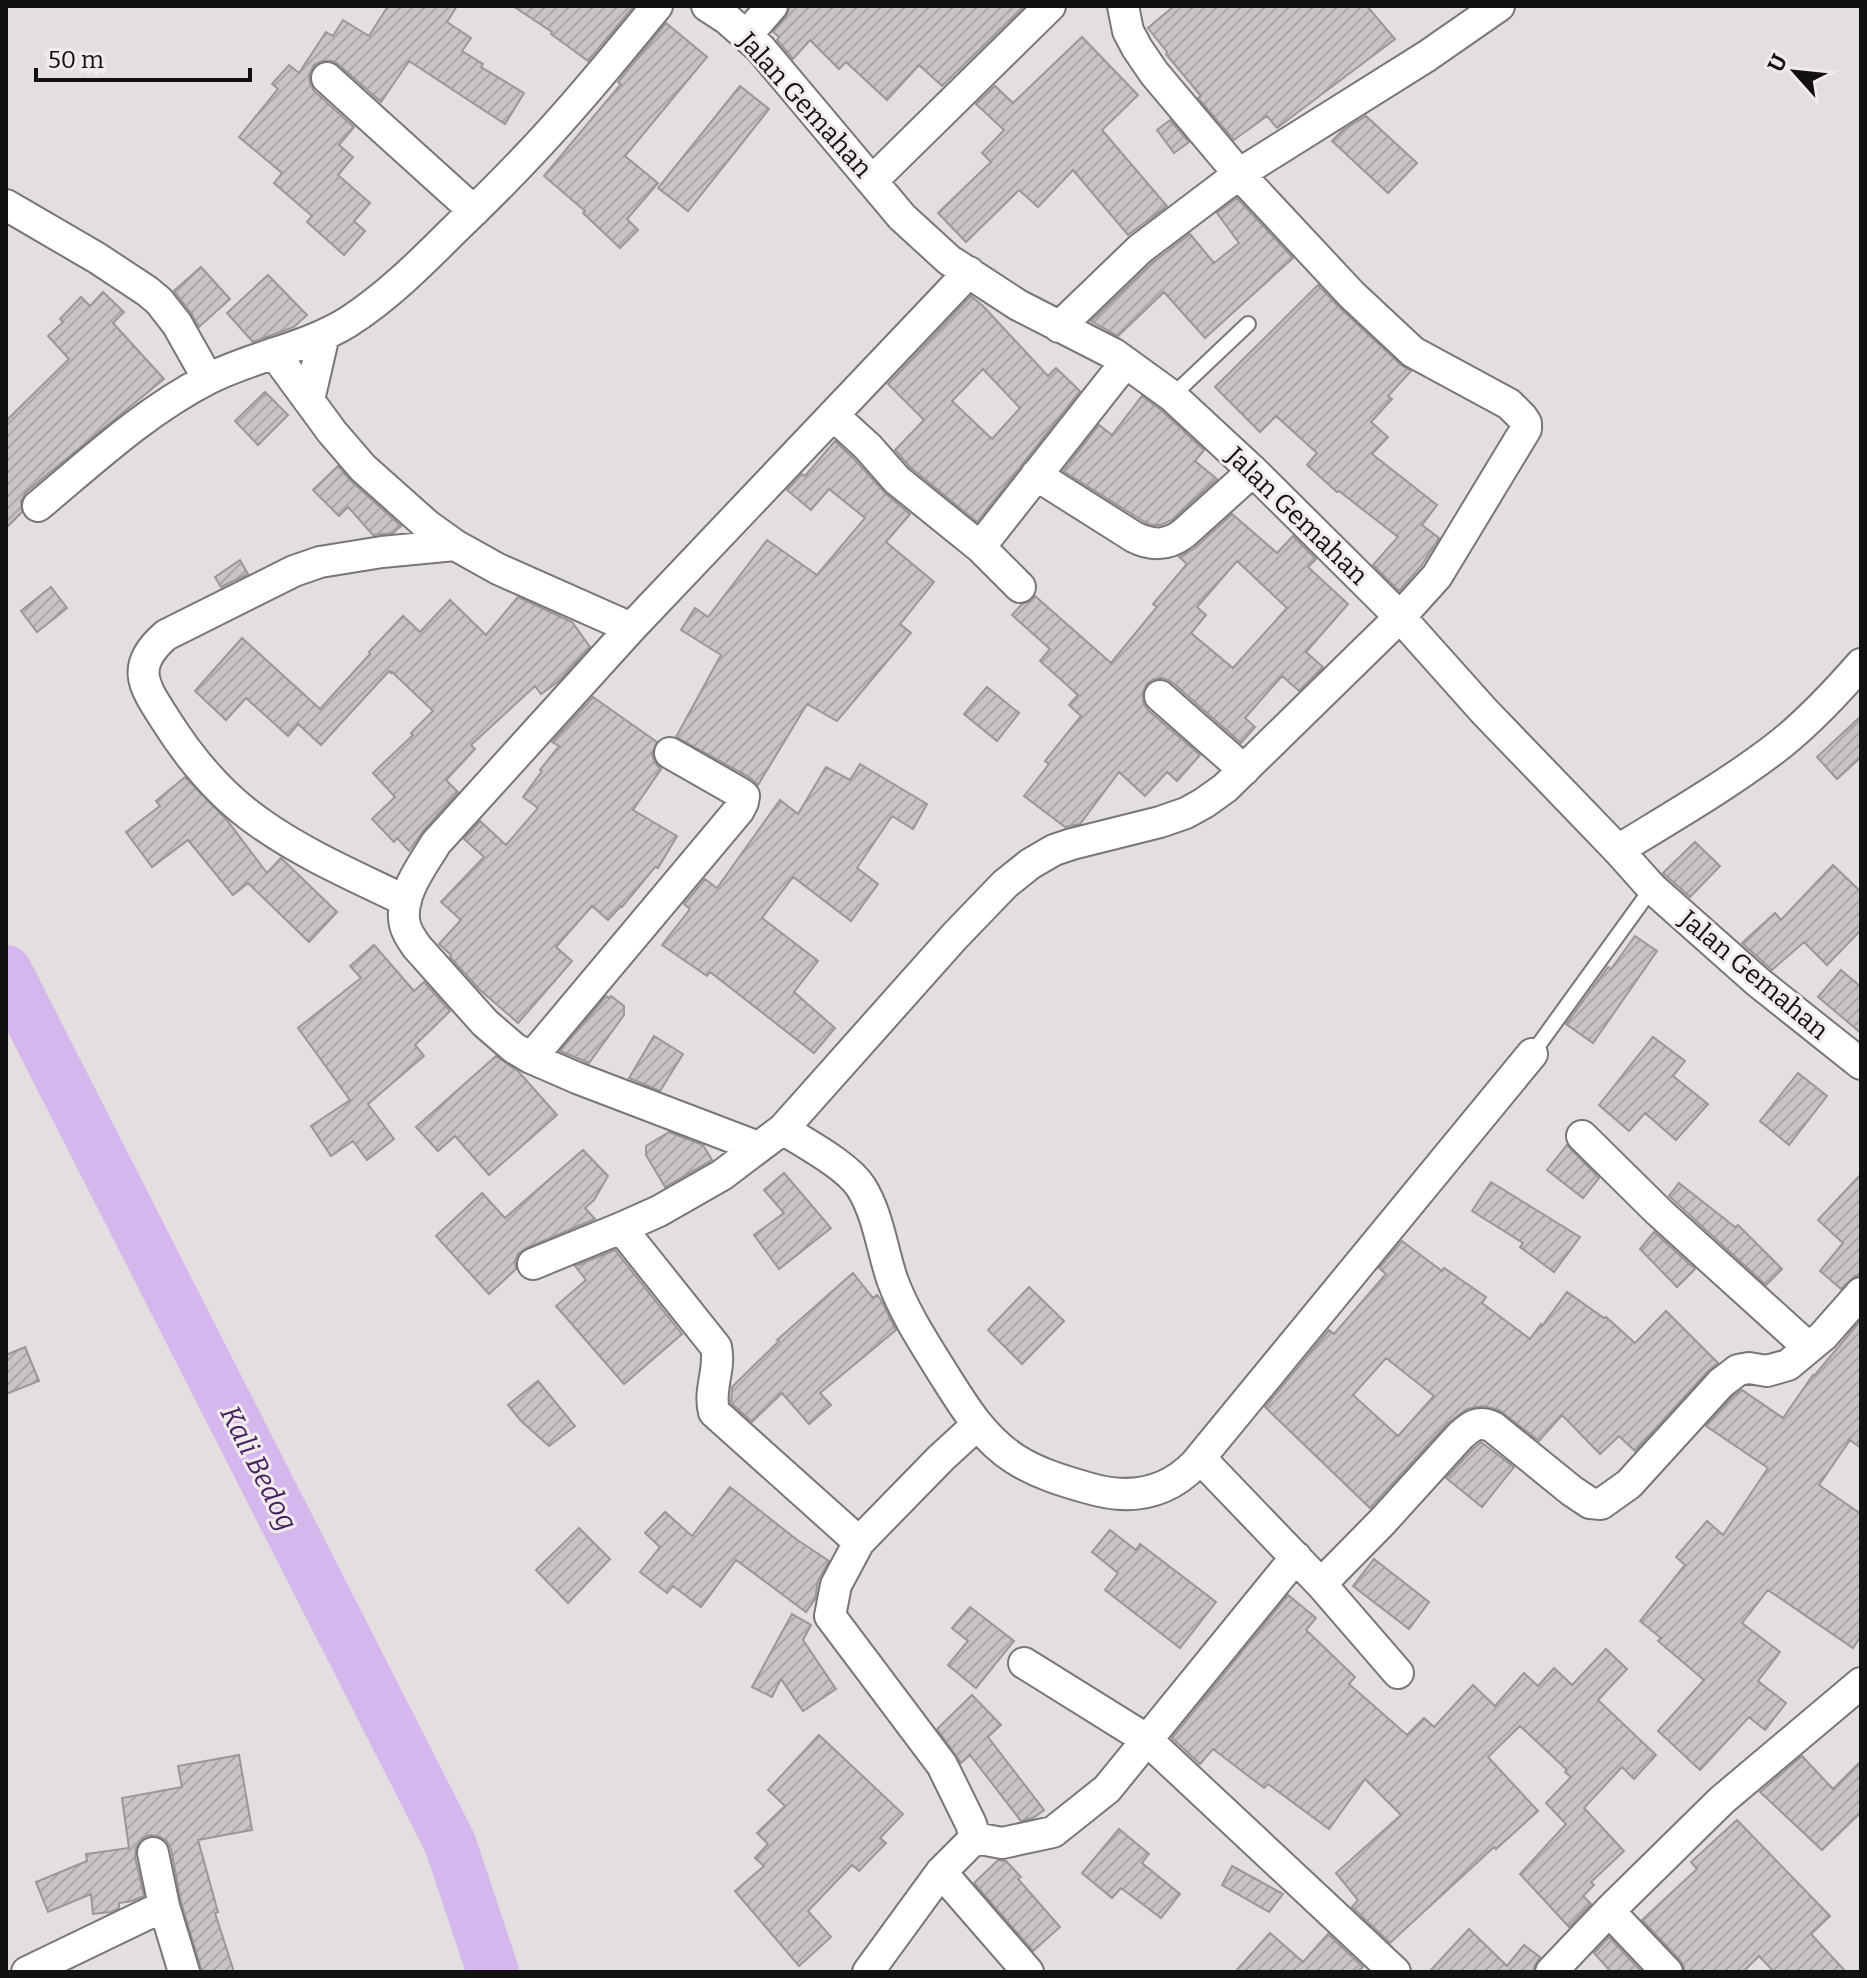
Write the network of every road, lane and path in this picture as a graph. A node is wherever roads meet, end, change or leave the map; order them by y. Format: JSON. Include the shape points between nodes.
{"nodes":[{"id":1,"x":657,"y":6,"type":"edge"},
{"id":2,"x":707,"y":6,"type":"edge"},
{"id":3,"x":772,"y":6,"type":"edge"},
{"id":4,"x":1050,"y":6,"type":"edge"},
{"id":5,"x":1123,"y":6,"type":"edge"},
{"id":6,"x":1499,"y":6,"type":"edge"},
{"id":7,"x":746,"y":36,"type":"junction"},
{"id":8,"x":327,"y":78,"type":"dead end"},
{"id":9,"x":1239,"y":174,"type":"junction"},
{"id":10,"x":872,"y":181,"type":"junction"},
{"id":11,"x":6,"y":205,"type":"edge"},
{"id":12,"x":474,"y":211,"type":"junction"},
{"id":13,"x":969,"y":272,"type":"junction"},
{"id":14,"x":1248,"y":324,"type":"dead end"},
{"id":15,"x":1059,"y":327,"type":"junction"},
{"id":16,"x":324,"y":335,"type":"junction"},
{"id":17,"x":274,"y":353,"type":"junction"},
{"id":18,"x":1125,"y":363,"type":"junction"},
{"id":19,"x":208,"y":379,"type":"junction"},
{"id":20,"x":1172,"y":396,"type":"junction"},
{"id":21,"x":309,"y":400,"type":"junction"},
{"id":22,"x":833,"y":415,"type":"junction"},
{"id":23,"x":1253,"y":471,"type":"junction"},
{"id":24,"x":1036,"y":475,"type":"junction"},
{"id":25,"x":38,"y":506,"type":"dead end"},
{"id":26,"x":455,"y":545,"type":"junction"},
{"id":27,"x":980,"y":547,"type":"junction"},
{"id":28,"x":1020,"y":587,"type":"dead end"},
{"id":29,"x":1400,"y":617,"type":"junction"},
{"id":30,"x":631,"y":628,"type":"junction"},
{"id":31,"x":1861,"y":664,"type":"edge"},
{"id":32,"x":1160,"y":696,"type":"dead end"},
{"id":33,"x":670,"y":753,"type":"dead end"},
{"id":34,"x":1244,"y":770,"type":"junction"},
{"id":35,"x":1618,"y":850,"type":"junction"},
{"id":36,"x":1652,"y":888,"type":"junction"},
{"id":37,"x":406,"y":901,"type":"junction"},
{"id":38,"x":1532,"y":1054,"type":"joint"},
{"id":39,"x":531,"y":1058,"type":"junction"},
{"id":40,"x":1860,"y":1062,"type":"edge"},
{"id":41,"x":783,"y":1129,"type":"junction"},
{"id":42,"x":1582,"y":1136,"type":"dead end"},
{"id":43,"x":758,"y":1147,"type":"junction"},
{"id":44,"x":621,"y":1228,"type":"junction"},
{"id":45,"x":533,"y":1264,"type":"dead end"},
{"id":46,"x":1861,"y":1293,"type":"edge"},
{"id":47,"x":1808,"y":1347,"type":"junction"},
{"id":48,"x":977,"y":1425,"type":"junction"},
{"id":49,"x":1200,"y":1458,"type":"junction"},
{"id":50,"x":859,"y":1542,"type":"junction"},
{"id":51,"x":1296,"y":1557,"type":"junction"},
{"id":52,"x":1321,"y":1584,"type":"junction"},
{"id":53,"x":1024,"y":1663,"type":"dead end"},
{"id":54,"x":1398,"y":1673,"type":"dead end"},
{"id":55,"x":1861,"y":1683,"type":"edge"},
{"id":56,"x":1146,"y":1739,"type":"junction"},
{"id":57,"x":975,"y":1838,"type":"junction"},
{"id":58,"x":153,"y":1853,"type":"dead end"},
{"id":59,"x":941,"y":1872,"type":"junction"},
{"id":60,"x":164,"y":1906,"type":"junction"},
{"id":61,"x":1609,"y":1911,"type":"junction"},
{"id":62,"x":875,"y":1969,"type":"edge"},
{"id":63,"x":27,"y":1972,"type":"edge"},
{"id":64,"x":184,"y":1972,"type":"edge"},
{"id":65,"x":1028,"y":1972,"type":"edge"},
{"id":66,"x":1395,"y":1972,"type":"edge"},
{"id":67,"x":1551,"y":1972,"type":"edge"},
{"id":68,"x":1667,"y":1972,"type":"edge"}],
"edges":[{"from":1,"to":12,"type":"street","via":[[575,105]]},
{"from":2,"to":7,"type":"street","name":"Jalan Gemahan"},
{"from":3,"to":7,"type":"street"},
{"from":4,"to":10,"type":"street"},
{"from":5,"to":9,"type":"street","via":[[1128,31],[1154,73]]},
{"from":6,"to":9,"type":"street"},
{"from":7,"to":10,"type":"street","name":"Jalan Gemahan"},
{"from":8,"to":12,"type":"street"},
{"from":9,"to":15,"type":"street","via":[[1140,249]]},
{"from":9,"to":29,"type":"street","via":[[1413,352],[1509,404],[1526,423],[1437,576]]},
{"from":10,"to":13,"type":"street","name":"Jalan Gemahan","via":[[927,241]]},
{"from":11,"to":19,"type":"street","via":[[159,301]]},
{"from":12,"to":16,"type":"street","via":[[390,291]]},
{"from":13,"to":15,"type":"street","name":"Jalan Gemahan"},
{"from":13,"to":22,"type":"street"},
{"from":14,"to":20,"type":"lane"},
{"from":15,"to":18,"type":"street","name":"Jalan Gemahan"},
{"from":16,"to":17,"type":"street"},
{"from":16,"to":21,"type":"street"},
{"from":17,"to":19,"type":"street"},
{"from":17,"to":21,"type":"street"},
{"from":18,"to":20,"type":"street","name":"Jalan Gemahan"},
{"from":18,"to":24,"type":"street"},
{"from":19,"to":25,"type":"street","via":[[137,424]]},
{"from":20,"to":23,"type":"street","name":"Jalan Gemahan"},
{"from":21,"to":26,"type":"street","via":[[363,468]]},
{"from":22,"to":27,"type":"street","via":[[897,480]]},
{"from":22,"to":30,"type":"street"},
{"from":23,"to":24,"type":"street","via":[[1183,534],[1160,544],[1134,537]]},
{"from":23,"to":29,"type":"street","name":"Jalan Gemahan"},
{"from":24,"to":27,"type":"street"},
{"from":26,"to":30,"type":"street"},
{"from":26,"to":37,"type":"street","via":[[320,562],[294,571],[166,635],[149,652],[142,674],[176,736],[228,797],[304,851]]},
{"from":27,"to":28,"type":"street"},
{"from":29,"to":34,"type":"street"},
{"from":29,"to":35,"type":"street","name":"Jalan Gemahan"},
{"from":30,"to":37,"type":"street","via":[[436,843]]},
{"from":31,"to":35,"type":"street","via":[[1774,749]]},
{"from":32,"to":34,"type":"street"},
{"from":33,"to":39,"type":"street","via":[[740,793],[743,802]]},
{"from":34,"to":41,"type":"street","via":[[1186,813],[1072,844],[1030,864],[954,937]]},
{"from":35,"to":36,"type":"street","name":"Jalan Gemahan"},
{"from":36,"to":38,"type":"lane"},
{"from":36,"to":40,"type":"street","name":"Jalan Gemahan","via":[[1758,982]]},
{"from":37,"to":39,"type":"street","via":[[404,923],[417,947],[485,1023]]},
{"from":38,"to":49,"type":"street"},
{"from":39,"to":43,"type":"street"},
{"from":41,"to":43,"type":"street"},
{"from":41,"to":48,"type":"street","via":[[859,1184],[914,1326]]},
{"from":42,"to":47,"type":"street"},
{"from":43,"to":44,"type":"street","via":[[722,1175]]},
{"from":44,"to":45,"type":"street"},
{"from":44,"to":50,"type":"street","via":[[716,1347],[714,1412]]},
{"from":46,"to":47,"type":"street"},
{"from":47,"to":52,"type":"street","via":[[1788,1365],[1738,1370],[1629,1484],[1601,1504],[1572,1491],[1493,1427],[1474,1424]]},
{"from":48,"to":49,"type":"street","via":[[1015,1459],[1102,1492],[1159,1489],[1183,1477]]},
{"from":48,"to":50,"type":"street"},
{"from":49,"to":51,"type":"street"},
{"from":50,"to":57,"type":"street","via":[[836,1585],[830,1616],[942,1765]]},
{"from":51,"to":52,"type":"street"},
{"from":51,"to":56,"type":"street"},
{"from":52,"to":54,"type":"street"},
{"from":53,"to":56,"type":"street"},
{"from":55,"to":61,"type":"street","via":[[1722,1800]]},
{"from":56,"to":57,"type":"street","via":[[1107,1789],[1053,1832],[1002,1843]]},
{"from":56,"to":66,"type":"street"},
{"from":57,"to":59,"type":"street"},
{"from":58,"to":60,"type":"street"},
{"from":59,"to":62,"type":"street"},
{"from":59,"to":65,"type":"street"},
{"from":60,"to":63,"type":"street"},
{"from":60,"to":64,"type":"street"},
{"from":61,"to":67,"type":"street"},
{"from":61,"to":68,"type":"street"}]}
